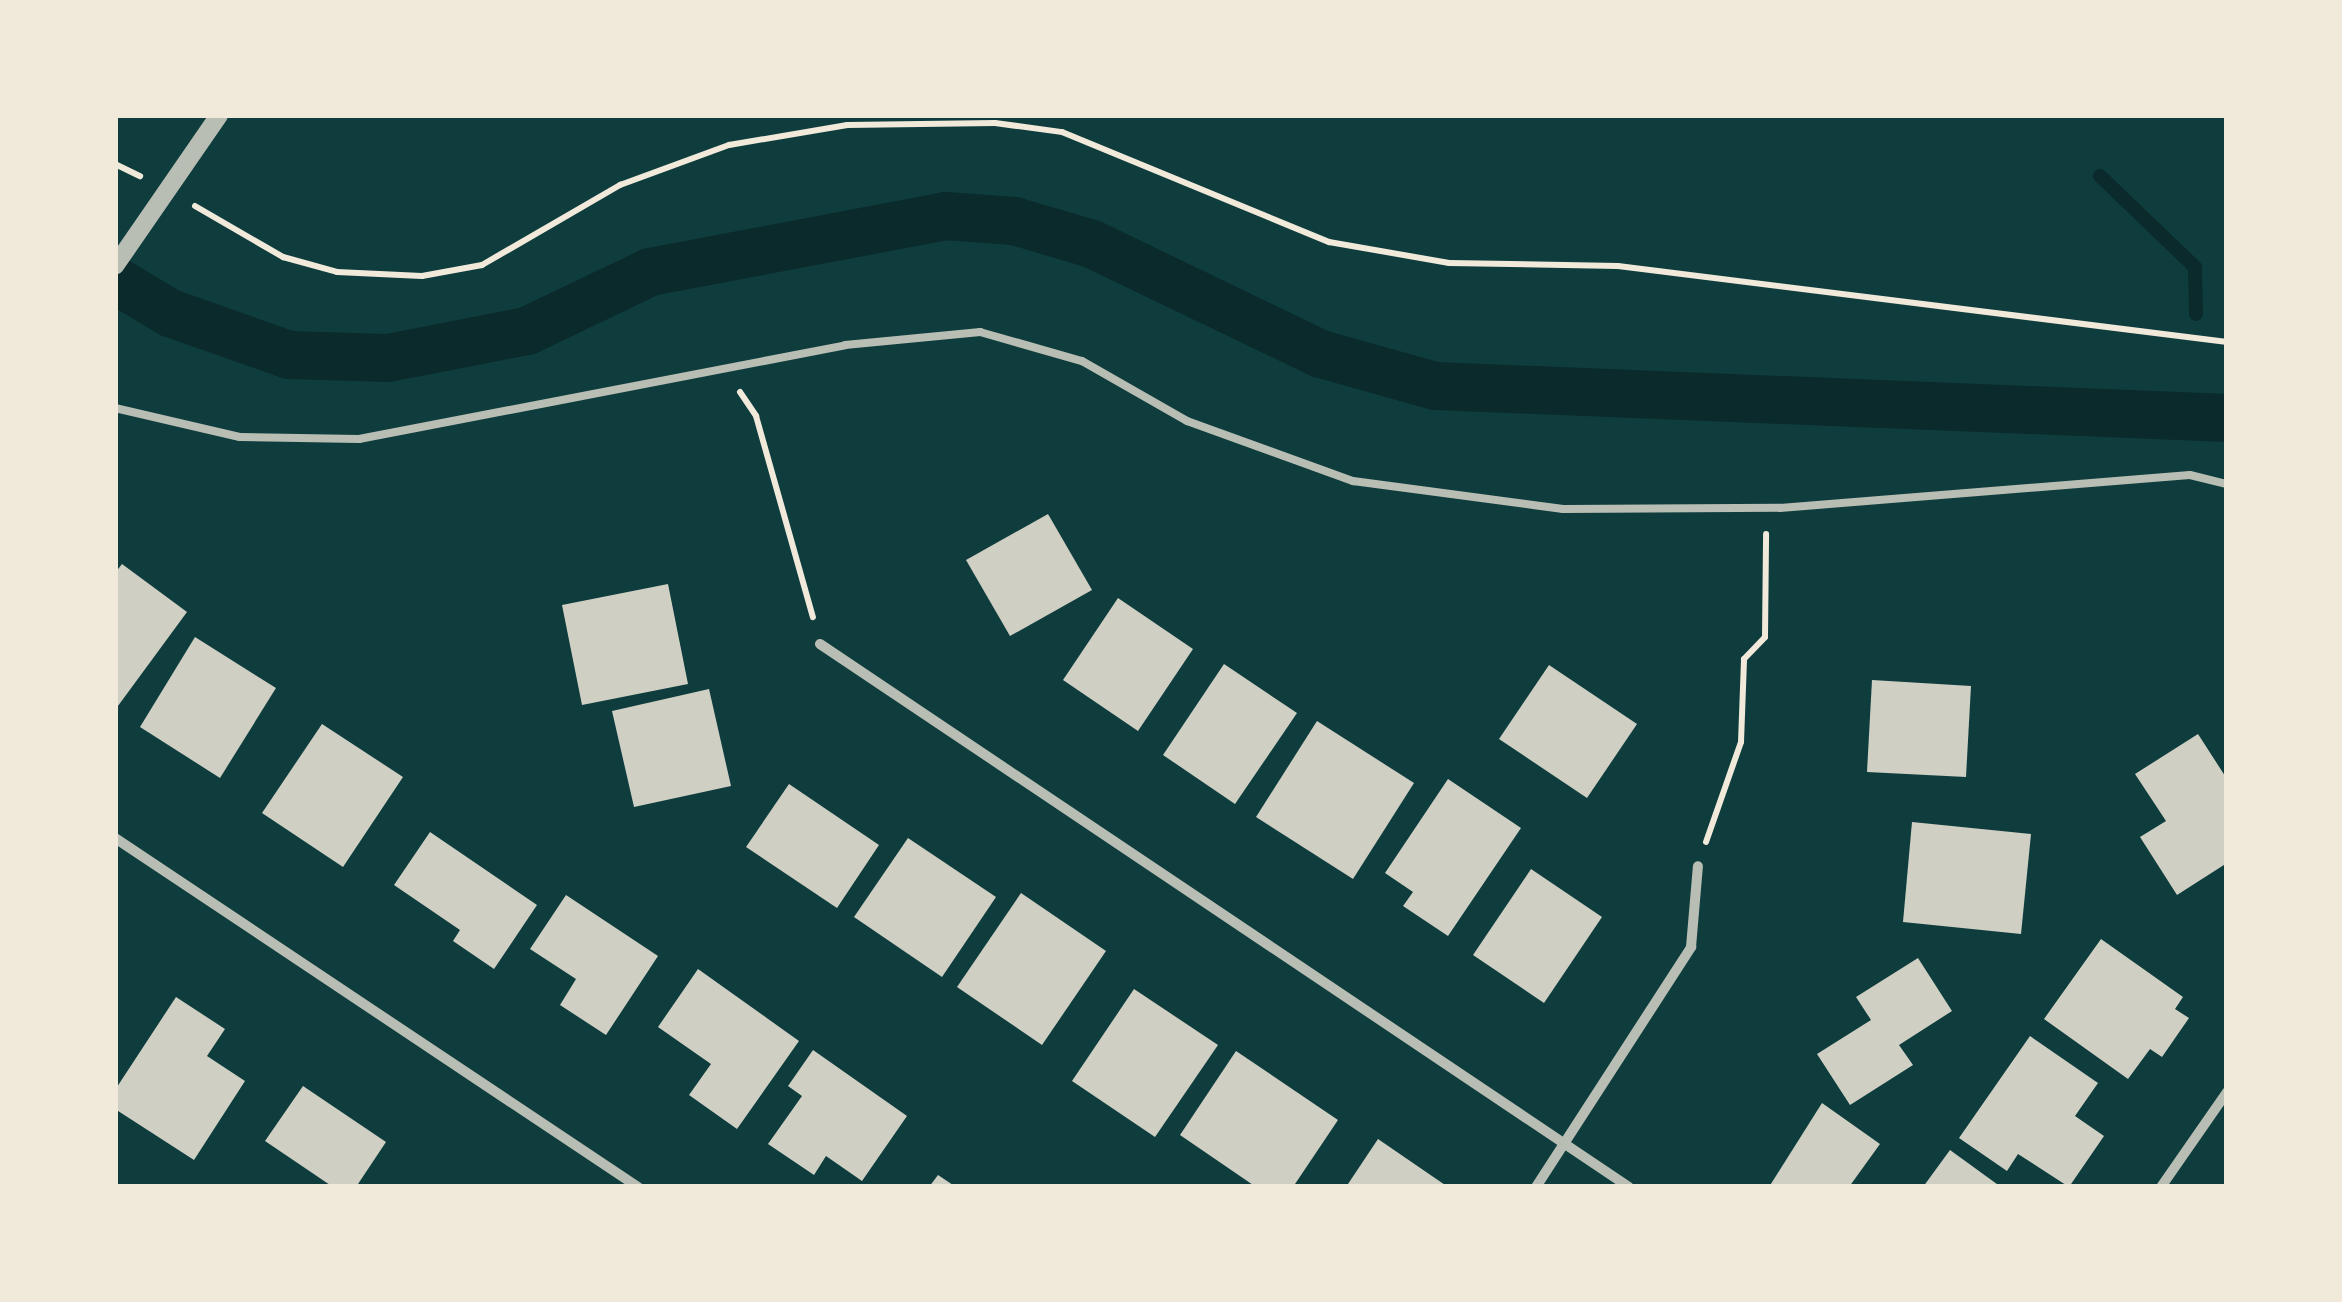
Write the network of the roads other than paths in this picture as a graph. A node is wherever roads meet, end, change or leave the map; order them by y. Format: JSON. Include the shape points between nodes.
{"nodes":[{"id":1,"x":219,"y":115,"type":"edge"},
{"id":2,"x":115,"y":266,"type":"edge"},
{"id":3,"x":115,"y":408,"type":"edge"},
{"id":4,"x":2227,"y":484,"type":"edge"},
{"id":5,"x":820,"y":644,"type":"road end"},
{"id":6,"x":115,"y":838,"type":"edge"},
{"id":7,"x":1698,"y":866,"type":"road end"},
{"id":8,"x":2227,"y":1092,"type":"edge"},
{"id":9,"x":1565,"y":1144,"type":"junction"},
{"id":10,"x":638,"y":1187,"type":"edge"},
{"id":11,"x":1536,"y":1187,"type":"edge"},
{"id":12,"x":1630,"y":1187,"type":"edge"},
{"id":13,"x":2160,"y":1187,"type":"edge"}],
"edges":[{"from":1,"to":2,"type":"street"},
{"from":3,"to":4,"type":"lane","via":[[240,437],[359,439],[845,345],[980,332],[1082,361],[1187,421],[1353,481],[1563,510],[1766,508],[2190,475]]},
{"from":5,"to":9,"type":"street"},
{"from":6,"to":10,"type":"street"},
{"from":7,"to":9,"type":"street","via":[[1691,947]]},
{"from":8,"to":13,"type":"street"},
{"from":9,"to":11,"type":"street"},
{"from":9,"to":12,"type":"street"}]}
